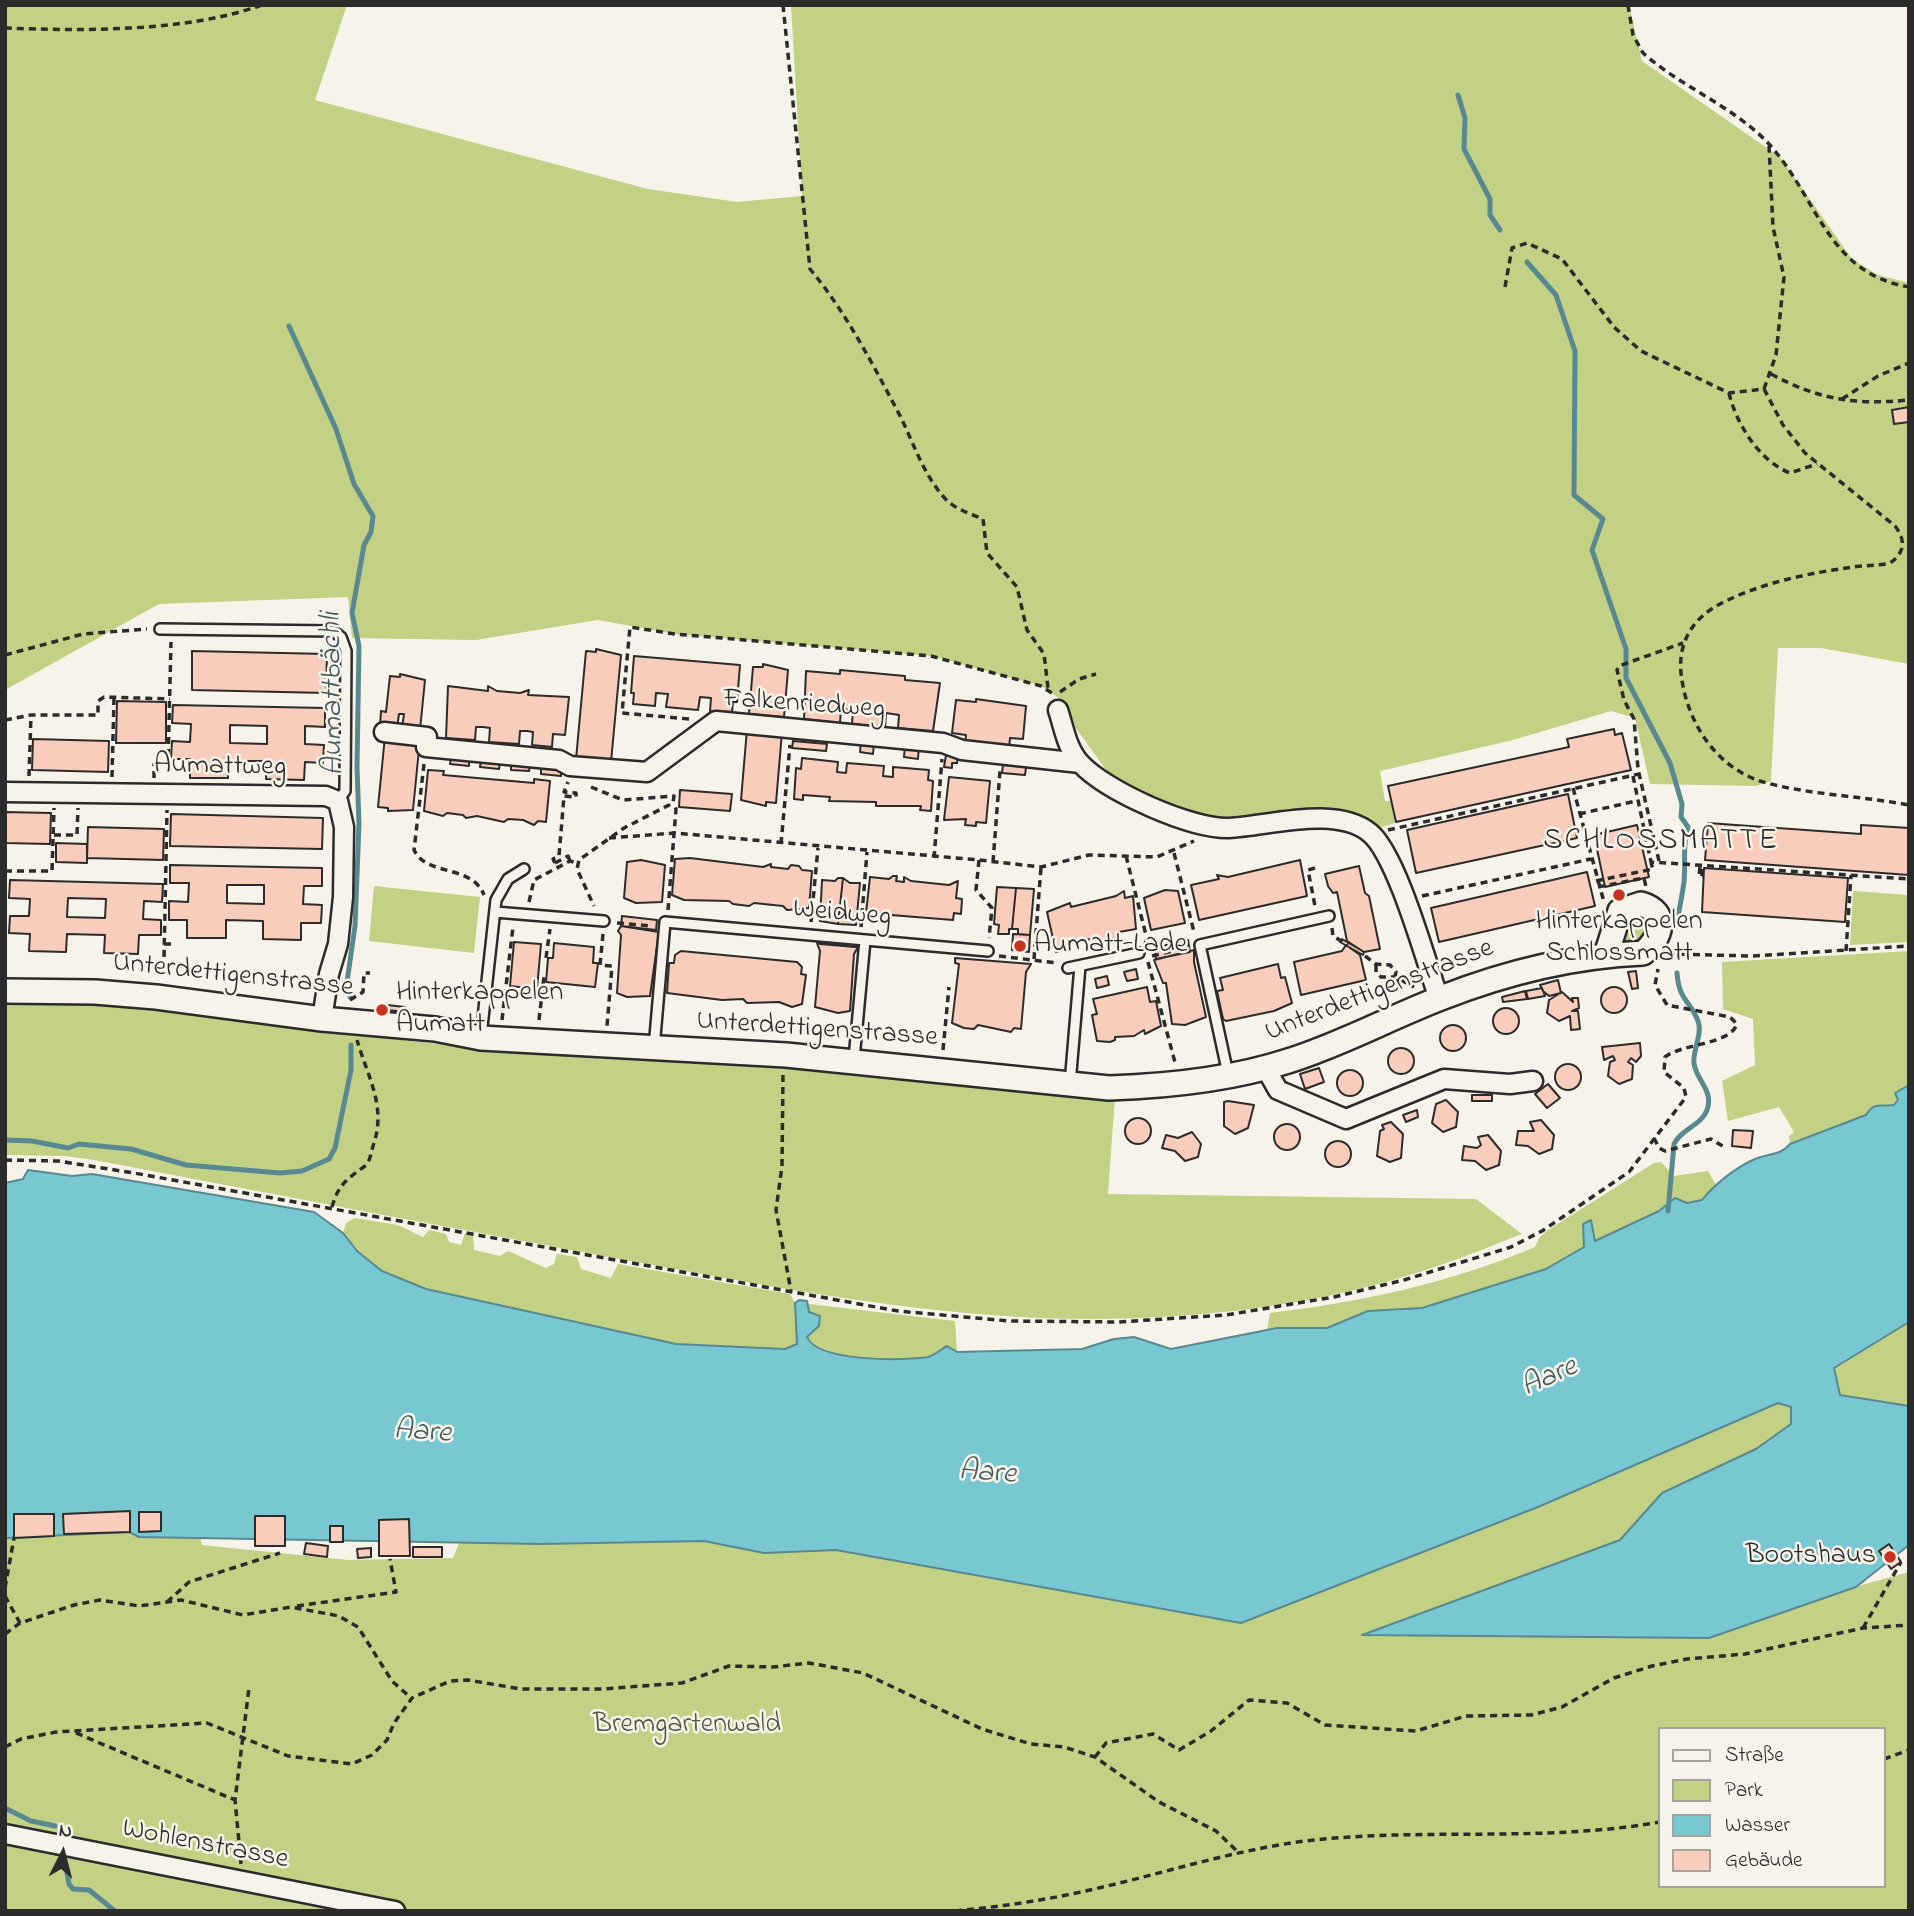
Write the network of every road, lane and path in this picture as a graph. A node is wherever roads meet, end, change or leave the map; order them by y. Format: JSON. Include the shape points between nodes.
{"nodes":[{"id":1,"x":262,"y":5,"type":"edge"},
{"id":2,"x":783,"y":5,"type":"edge"},
{"id":3,"x":1628,"y":5,"type":"edge"},
{"id":4,"x":5,"y":28,"type":"edge"},
{"id":5,"x":1769,"y":144,"type":"junction"},
{"id":6,"x":1909,"y":287,"type":"edge"},
{"id":7,"x":1506,"y":288,"type":"dead end"},
{"id":8,"x":1909,"y":363,"type":"edge"},
{"id":9,"x":1772,"y":374,"type":"junction"},
{"id":10,"x":1764,"y":389,"type":"junction"},
{"id":11,"x":1729,"y":393,"type":"junction"},
{"id":12,"x":1909,"y":400,"type":"edge"},
{"id":13,"x":1840,"y":401,"type":"junction"},
{"id":14,"x":1817,"y":464,"type":"junction"},
{"id":15,"x":171,"y":628,"type":"junction"},
{"id":16,"x":160,"y":629,"type":"joint"},
{"id":17,"x":1683,"y":643,"type":"junction"},
{"id":18,"x":5,"y":655,"type":"edge"},
{"id":19,"x":1096,"y":674,"type":"dead end"},
{"id":20,"x":1048,"y":688,"type":"junction"},
{"id":21,"x":114,"y":698,"type":"junction"},
{"id":22,"x":170,"y":699,"type":"junction"},
{"id":23,"x":1057,"y":703,"type":"junction"},
{"id":24,"x":31,"y":715,"type":"junction"},
{"id":25,"x":5,"y":720,"type":"edge"},
{"id":26,"x":716,"y":721,"type":"junction"},
{"id":27,"x":791,"y":729,"type":"junction"},
{"id":28,"x":384,"y":733,"type":"dead end"},
{"id":29,"x":1001,"y":754,"type":"junction"},
{"id":30,"x":942,"y":762,"type":"dead end"},
{"id":31,"x":1080,"y":763,"type":"junction"},
{"id":32,"x":168,"y":764,"type":"dead end"},
{"id":33,"x":570,"y":766,"type":"junction"},
{"id":34,"x":1639,"y":774,"type":"junction"},
{"id":35,"x":1633,"y":776,"type":"junction"},
{"id":36,"x":422,"y":779,"type":"dead end"},
{"id":37,"x":582,"y":784,"type":"dead end"},
{"id":38,"x":29,"y":786,"type":"dead end"},
{"id":39,"x":1573,"y":789,"type":"junction"},
{"id":40,"x":5,"y":792,"type":"edge"},
{"id":41,"x":111,"y":793,"type":"junction"},
{"id":42,"x":168,"y":794,"type":"junction"},
{"id":43,"x":338,"y":801,"type":"junction"},
{"id":44,"x":1636,"y":801,"type":"junction"},
{"id":45,"x":673,"y":803,"type":"junction"},
{"id":46,"x":78,"y":804,"type":"dead end"},
{"id":47,"x":1909,"y":804,"type":"edge"},
{"id":48,"x":1579,"y":814,"type":"junction"},
{"id":49,"x":54,"y":815,"type":"dead end"},
{"id":50,"x":1216,"y":827,"type":"junction"},
{"id":51,"x":675,"y":833,"type":"junction"},
{"id":52,"x":1371,"y":834,"type":"junction"},
{"id":53,"x":54,"y":835,"type":"junction"},
{"id":54,"x":609,"y":838,"type":"junction"},
{"id":55,"x":781,"y":844,"type":"junction"},
{"id":56,"x":818,"y":848,"type":"junction"},
{"id":57,"x":867,"y":852,"type":"junction"},
{"id":58,"x":1174,"y":852,"type":"junction"},
{"id":59,"x":1126,"y":856,"type":"junction"},
{"id":60,"x":933,"y":858,"type":"junction"},
{"id":61,"x":1591,"y":859,"type":"junction"},
{"id":62,"x":979,"y":860,"type":"junction"},
{"id":63,"x":1659,"y":860,"type":"junction"},
{"id":64,"x":570,"y":861,"type":"junction"},
{"id":65,"x":993,"y":862,"type":"junction"},
{"id":66,"x":1651,"y":862,"type":"junction"},
{"id":67,"x":577,"y":863,"type":"junction"},
{"id":68,"x":1041,"y":867,"type":"junction"},
{"id":69,"x":1315,"y":868,"type":"dead end"},
{"id":70,"x":524,"y":869,"type":"dead end"},
{"id":71,"x":5,"y":871,"type":"edge"},
{"id":72,"x":1851,"y":874,"type":"junction"},
{"id":73,"x":1909,"y":878,"type":"edge"},
{"id":74,"x":1596,"y":881,"type":"junction"},
{"id":75,"x":530,"y":895,"type":"dead end"},
{"id":76,"x":1600,"y":898,"type":"dead end"},
{"id":77,"x":1404,"y":900,"type":"junction"},
{"id":78,"x":581,"y":905,"type":"dead end"},
{"id":79,"x":495,"y":912,"type":"junction"},
{"id":80,"x":514,"y":914,"type":"junction"},
{"id":81,"x":812,"y":914,"type":"dead end"},
{"id":82,"x":551,"y":916,"type":"junction"},
{"id":83,"x":1329,"y":916,"type":"joint"},
{"id":84,"x":1318,"y":919,"type":"junction"},
{"id":85,"x":604,"y":921,"type":"junction"},
{"id":86,"x":990,"y":924,"type":"dead end"},
{"id":87,"x":665,"y":925,"type":"junction"},
{"id":88,"x":1193,"y":926,"type":"dead end"},
{"id":89,"x":1147,"y":935,"type":"dead end"},
{"id":90,"x":863,"y":940,"type":"junction"},
{"id":91,"x":164,"y":944,"type":"junction"},
{"id":92,"x":173,"y":944,"type":"dead end"},
{"id":93,"x":1199,"y":945,"type":"junction"},
{"id":94,"x":1348,"y":945,"type":"dead end"},
{"id":95,"x":1909,"y":946,"type":"edge"},
{"id":96,"x":988,"y":951,"type":"joint"},
{"id":97,"x":1846,"y":951,"type":"junction"},
{"id":98,"x":1664,"y":954,"type":"dead end"},
{"id":99,"x":1143,"y":955,"type":"junction"},
{"id":100,"x":1606,"y":955,"type":"dead end"},
{"id":101,"x":1365,"y":956,"type":"dead end"},
{"id":102,"x":546,"y":958,"type":"dead end"},
{"id":103,"x":1034,"y":959,"type":"junction"},
{"id":104,"x":1376,"y":964,"type":"junction"},
{"id":105,"x":1660,"y":964,"type":"dead end"},
{"id":106,"x":157,"y":966,"type":"dead end"},
{"id":107,"x":1080,"y":966,"type":"junction"},
{"id":108,"x":1068,"y":968,"type":"joint"},
{"id":109,"x":370,"y":973,"type":"dead end"},
{"id":110,"x":1395,"y":976,"type":"junction"},
{"id":111,"x":544,"y":977,"type":"dead end"},
{"id":112,"x":949,"y":987,"type":"dead end"},
{"id":113,"x":5,"y":991,"type":"edge"},
{"id":114,"x":362,"y":992,"type":"dead end"},
{"id":115,"x":1409,"y":994,"type":"dead end"},
{"id":116,"x":1439,"y":999,"type":"junction"},
{"id":117,"x":322,"y":1019,"type":"junction"},
{"id":118,"x":352,"y":1021,"type":"junction"},
{"id":119,"x":539,"y":1028,"type":"dead end"},
{"id":120,"x":482,"y":1031,"type":"junction"},
{"id":121,"x":606,"y":1032,"type":"dead end"},
{"id":122,"x":654,"y":1049,"type":"junction"},
{"id":123,"x":786,"y":1055,"type":"junction"},
{"id":124,"x":943,"y":1056,"type":"dead end"},
{"id":125,"x":854,"y":1061,"type":"junction"},
{"id":126,"x":1265,"y":1067,"type":"junction"},
{"id":127,"x":1177,"y":1070,"type":"dead end"},
{"id":128,"x":1228,"y":1075,"type":"junction"},
{"id":129,"x":1533,"y":1082,"type":"dead end"},
{"id":130,"x":1070,"y":1085,"type":"junction"},
{"id":131,"x":1654,"y":1138,"type":"junction"},
{"id":132,"x":1724,"y":1147,"type":"dead end"},
{"id":133,"x":5,"y":1160,"type":"edge"},
{"id":134,"x":331,"y":1208,"type":"junction"},
{"id":135,"x":791,"y":1291,"type":"junction"},
{"id":136,"x":14,"y":1538,"type":"dead end"},
{"id":137,"x":280,"y":1553,"type":"dead end"},
{"id":138,"x":390,"y":1559,"type":"dead end"},
{"id":139,"x":1901,"y":1562,"type":"dead end"},
{"id":140,"x":5,"y":1588,"type":"edge"},
{"id":141,"x":5,"y":1596,"type":"edge"},
{"id":142,"x":166,"y":1603,"type":"junction"},
{"id":143,"x":291,"y":1607,"type":"junction"},
{"id":144,"x":20,"y":1623,"type":"junction"},
{"id":145,"x":1909,"y":1625,"type":"edge"},
{"id":146,"x":1863,"y":1628,"type":"junction"},
{"id":147,"x":5,"y":1634,"type":"edge"},
{"id":148,"x":249,"y":1688,"type":"dead end"},
{"id":149,"x":412,"y":1698,"type":"junction"},
{"id":150,"x":72,"y":1732,"type":"junction"},
{"id":151,"x":241,"y":1737,"type":"junction"},
{"id":152,"x":5,"y":1747,"type":"edge"},
{"id":153,"x":1909,"y":1750,"type":"edge"},
{"id":154,"x":1095,"y":1757,"type":"junction"},
{"id":155,"x":1886,"y":1758,"type":"edge"},
{"id":156,"x":235,"y":1800,"type":"junction"},
{"id":157,"x":1658,"y":1822,"type":"edge"},
{"id":158,"x":5,"y":1834,"type":"edge"},
{"id":159,"x":1238,"y":1852,"type":"junction"},
{"id":160,"x":243,"y":1880,"type":"junction"},
{"id":161,"x":395,"y":1911,"type":"edge"},
{"id":162,"x":955,"y":1911,"type":"edge"}],
"edges":[{"from":1,"to":4,"type":"path","via":[[198,21],[96,29]]},
{"from":2,"to":20,"type":"path","via":[[810,269],[834,298],[924,469],[957,508],[983,519],[986,553],[1017,587],[1027,631],[1044,654]]},
{"from":3,"to":5,"type":"path","via":[[1633,35],[1643,53]]},
{"from":5,"to":6,"type":"path","via":[[1853,265],[1891,284]]},
{"from":5,"to":9,"type":"path","via":[[1773,227],[1784,277]]},
{"from":7,"to":11,"type":"path","via":[[1508,261],[1516,245],[1535,245],[1555,254],[1569,264],[1614,327],[1641,351]]},
{"from":8,"to":13,"type":"path","via":[[1878,376]]},
{"from":9,"to":10,"type":"path"},
{"from":9,"to":13,"type":"path","via":[[1803,391]]},
{"from":10,"to":11,"type":"path"},
{"from":10,"to":14,"type":"path","via":[[1793,439]]},
{"from":11,"to":14,"type":"path","via":[[1752,443],[1763,454],[1790,473]]},
{"from":12,"to":13,"type":"path"},
{"from":14,"to":17,"type":"path","via":[[1895,526],[1903,539],[1896,559],[1743,594],[1703,615]]},
{"from":15,"to":16,"type":"lane"},
{"from":15,"to":22,"type":"path"},
{"from":15,"to":43,"type":"lane","via":[[333,631],[341,636],[346,651],[345,791]]},
{"from":16,"to":18,"type":"path","via":[[83,634]]},
{"from":17,"to":34,"type":"path","via":[[1619,666],[1617,675],[1634,719]]},
{"from":17,"to":47,"type":"path","via":[[1683,690],[1695,727],[1736,767],[1764,783]]},
{"from":19,"to":23,"type":"path","via":[[1079,679]]},
{"from":20,"to":23,"type":"path"},
{"from":20,"to":26,"type":"path","via":[[931,656],[630,627],[622,713]]},
{"from":21,"to":22,"type":"path"},
{"from":21,"to":24,"type":"path","via":[[100,699],[98,715]]},
{"from":21,"to":41,"type":"path"},
{"from":22,"to":32,"type":"path"},
{"from":23,"to":31,"type":"street","name":"Falkenriedweg","via":[[1069,746]]},
{"from":24,"to":25,"type":"path"},
{"from":24,"to":38,"type":"path"},
{"from":26,"to":27,"type":"street","name":"Falkenriedweg"},
{"from":26,"to":33,"type":"street","name":"Falkenriedweg","via":[[647,772]]},
{"from":27,"to":29,"type":"street","name":"Falkenriedweg","via":[[943,743]]},
{"from":27,"to":55,"type":"path"},
{"from":28,"to":33,"type":"street","name":"Falkenriedweg","via":[[427,737],[426,747],[559,760]]},
{"from":29,"to":31,"type":"street","name":"Falkenriedweg"},
{"from":29,"to":65,"type":"path"},
{"from":30,"to":60,"type":"path"},
{"from":31,"to":50,"type":"street","name":"Falkenriedweg","via":[[1114,788],[1173,816]]},
{"from":33,"to":64,"type":"path","via":[[564,792],[576,793],[576,797],[564,796],[559,856],[554,859],[555,863],[568,856]]},
{"from":34,"to":35,"type":"path"},
{"from":34,"to":63,"type":"path"},
{"from":35,"to":39,"type":"path"},
{"from":35,"to":44,"type":"path"},
{"from":36,"to":79,"type":"path","via":[[416,855],[478,884],[484,906]]},
{"from":37,"to":45,"type":"path","via":[[623,800],[662,795],[674,796]]},
{"from":39,"to":48,"type":"path"},
{"from":39,"to":52,"type":"path"},
{"from":40,"to":41,"type":"street","name":"Aumattweg"},
{"from":41,"to":42,"type":"street","name":"Aumattweg"},
{"from":42,"to":43,"type":"street","name":"Aumattweg","via":[[326,796]]},
{"from":42,"to":91,"type":"path"},
{"from":43,"to":117,"type":"street","via":[[344,827],[343,897]]},
{"from":44,"to":48,"type":"path"},
{"from":44,"to":66,"type":"path"},
{"from":45,"to":51,"type":"path"},
{"from":45,"to":54,"type":"path"},
{"from":46,"to":53,"type":"path","via":[[77,835]]},
{"from":48,"to":61,"type":"path"},
{"from":49,"to":53,"type":"path"},
{"from":50,"to":52,"type":"street","name":"Falkenriedweg","via":[[1326,820],[1354,824]]},
{"from":50,"to":58,"type":"path"},
{"from":51,"to":54,"type":"path"},
{"from":51,"to":55,"type":"path"},
{"from":51,"to":87,"type":"path"},
{"from":52,"to":77,"type":"street","via":[[1390,863]]},
{"from":53,"to":71,"type":"path","via":[[52,871]]},
{"from":54,"to":67,"type":"path"},
{"from":55,"to":56,"type":"path"},
{"from":56,"to":57,"type":"path"},
{"from":56,"to":81,"type":"path"},
{"from":57,"to":60,"type":"path"},
{"from":57,"to":90,"type":"path"},
{"from":58,"to":59,"type":"path","via":[[1157,857]]},
{"from":58,"to":88,"type":"path"},
{"from":59,"to":68,"type":"path","via":[[1089,855]]},
{"from":59,"to":89,"type":"path"},
{"from":60,"to":62,"type":"path"},
{"from":61,"to":74,"type":"path"},
{"from":61,"to":77,"type":"path"},
{"from":62,"to":65,"type":"path"},
{"from":62,"to":86,"type":"path","via":[[976,890],[992,908]]},
{"from":63,"to":66,"type":"path"},
{"from":63,"to":72,"type":"path"},
{"from":64,"to":67,"type":"path"},
{"from":64,"to":75,"type":"path","via":[[534,880]]},
{"from":65,"to":68,"type":"path"},
{"from":66,"to":74,"type":"path","via":[[1653,869]]},
{"from":67,"to":78,"type":"path","via":[[594,906]]},
{"from":68,"to":103,"type":"path"},
{"from":69,"to":84,"type":"path","via":[[1308,870]]},
{"from":70,"to":79,"type":"lane","via":[[503,885]]},
{"from":72,"to":73,"type":"path"},
{"from":72,"to":97,"type":"path"},
{"from":74,"to":76,"type":"path"},
{"from":77,"to":116,"type":"street"},
{"from":79,"to":80,"type":"lane"},
{"from":79,"to":120,"type":"lane"},
{"from":80,"to":82,"type":"lane"},
{"from":80,"to":120,"type":"path","via":[[501,1026]]},
{"from":82,"to":85,"type":"lane"},
{"from":82,"to":102,"type":"path"},
{"from":83,"to":84,"type":"lane"},
{"from":83,"to":94,"type":"path","via":[[1334,936]]},
{"from":84,"to":93,"type":"lane"},
{"from":85,"to":87,"type":"path"},
{"from":85,"to":121,"type":"path","via":[[600,965],[612,966]]},
{"from":87,"to":90,"type":"lane","name":"Weidweg"},
{"from":87,"to":122,"type":"lane"},
{"from":90,"to":96,"type":"lane","name":"Weidweg"},
{"from":90,"to":125,"type":"lane"},
{"from":91,"to":92,"type":"path"},
{"from":91,"to":106,"type":"path","via":[[164,959]]},
{"from":93,"to":99,"type":"path"},
{"from":93,"to":128,"type":"lane"},
{"from":95,"to":97,"type":"path"},
{"from":96,"to":103,"type":"path"},
{"from":97,"to":98,"type":"path"},
{"from":99,"to":107,"type":"lane"},
{"from":99,"to":127,"type":"path"},
{"from":100,"to":116,"type":"street","name":"Unterdettigenstrasse","via":[[1537,966]]},
{"from":101,"to":104,"type":"path"},
{"from":103,"to":108,"type":"path"},
{"from":104,"to":110,"type":"path","via":[[1390,965]]},
{"from":104,"to":110,"type":"path","via":[[1381,977]]},
{"from":105,"to":131,"type":"path","via":[[1654,982],[1661,999],[1671,1007],[1733,1018],[1737,1024],[1730,1035],[1673,1051],[1663,1060],[1664,1072],[1684,1088],[1686,1097]]},
{"from":107,"to":108,"type":"lane"},
{"from":107,"to":130,"type":"lane"},
{"from":109,"to":114,"type":"path","via":[[364,972]]},
{"from":110,"to":115,"type":"path","via":[[1419,990]]},
{"from":111,"to":119,"type":"path"},
{"from":112,"to":124,"type":"path"},
{"from":113,"to":117,"type":"street","name":"Unterdettigenstrasse","via":[[106,992]]},
{"from":116,"to":126,"type":"street","name":"Unterdettigenstrasse","via":[[1315,1052]]},
{"from":117,"to":118,"type":"street","name":"Unterdettigenstrasse"},
{"from":118,"to":120,"type":"street","name":"Unterdettigenstrasse"},
{"from":118,"to":134,"type":"path","via":[[370,1071],[380,1128],[367,1165],[345,1179]]},
{"from":120,"to":122,"type":"street","name":"Unterdettigenstrasse"},
{"from":122,"to":123,"type":"street","name":"Unterdettigenstrasse"},
{"from":123,"to":125,"type":"street","name":"Unterdettigenstrasse"},
{"from":123,"to":135,"type":"path","via":[[776,1210]]},
{"from":125,"to":130,"type":"street","name":"Unterdettigenstrasse"},
{"from":126,"to":128,"type":"street","name":"Unterdettigenstrasse"},
{"from":126,"to":129,"type":"street","via":[[1278,1090],[1346,1119],[1444,1079]]},
{"from":128,"to":130,"type":"street","name":"Unterdettigenstrasse","via":[[1160,1086]]},
{"from":131,"to":132,"type":"path","via":[[1661,1149],[1669,1151],[1711,1139]]},
{"from":131,"to":135,"type":"path","via":[[1629,1172],[1527,1240],[1404,1280],[1275,1307],[1118,1322],[1009,1321],[898,1311]]},
{"from":133,"to":134,"type":"path","via":[[58,1161]]},
{"from":134,"to":135,"type":"path"},
{"from":136,"to":140,"type":"path"},
{"from":137,"to":142,"type":"path","via":[[189,1583]]},
{"from":138,"to":143,"type":"path","via":[[396,1592]]},
{"from":139,"to":146,"type":"path"},
{"from":141,"to":144,"type":"path"},
{"from":142,"to":143,"type":"path","via":[[181,1600],[243,1615]]},
{"from":142,"to":144,"type":"path","via":[[139,1606],[100,1600]]},
{"from":143,"to":149,"type":"path","via":[[340,1616],[358,1627],[392,1681]]},
{"from":144,"to":147,"type":"path"},
{"from":145,"to":146,"type":"path"},
{"from":146,"to":154,"type":"path","via":[[1745,1654],[1652,1666],[1614,1678],[1562,1707],[1531,1715],[1466,1716],[1416,1731],[1325,1725],[1287,1703],[1249,1700],[1180,1750],[1153,1734],[1106,1743]]},
{"from":148,"to":151,"type":"path"},
{"from":149,"to":151,"type":"path","via":[[387,1740],[372,1755],[352,1764],[288,1756]]},
{"from":149,"to":154,"type":"path","via":[[450,1681],[521,1689],[602,1689],[682,1683],[729,1666],[809,1663],[863,1673],[982,1729]]},
{"from":150,"to":151,"type":"path","via":[[207,1723]]},
{"from":150,"to":152,"type":"path","via":[[21,1739]]},
{"from":150,"to":156,"type":"path"},
{"from":151,"to":156,"type":"path"},
{"from":153,"to":155,"type":"path"},
{"from":154,"to":159,"type":"path","via":[[1159,1802],[1216,1831]]},
{"from":156,"to":160,"type":"path"},
{"from":157,"to":159,"type":"path","via":[[1611,1831],[1551,1834],[1367,1836]]},
{"from":158,"to":160,"type":"street","name":"Wohlenstrasse"},
{"from":159,"to":162,"type":"path","via":[[1083,1892]]},
{"from":160,"to":161,"type":"street","name":"Wohlenstrasse"}]}
